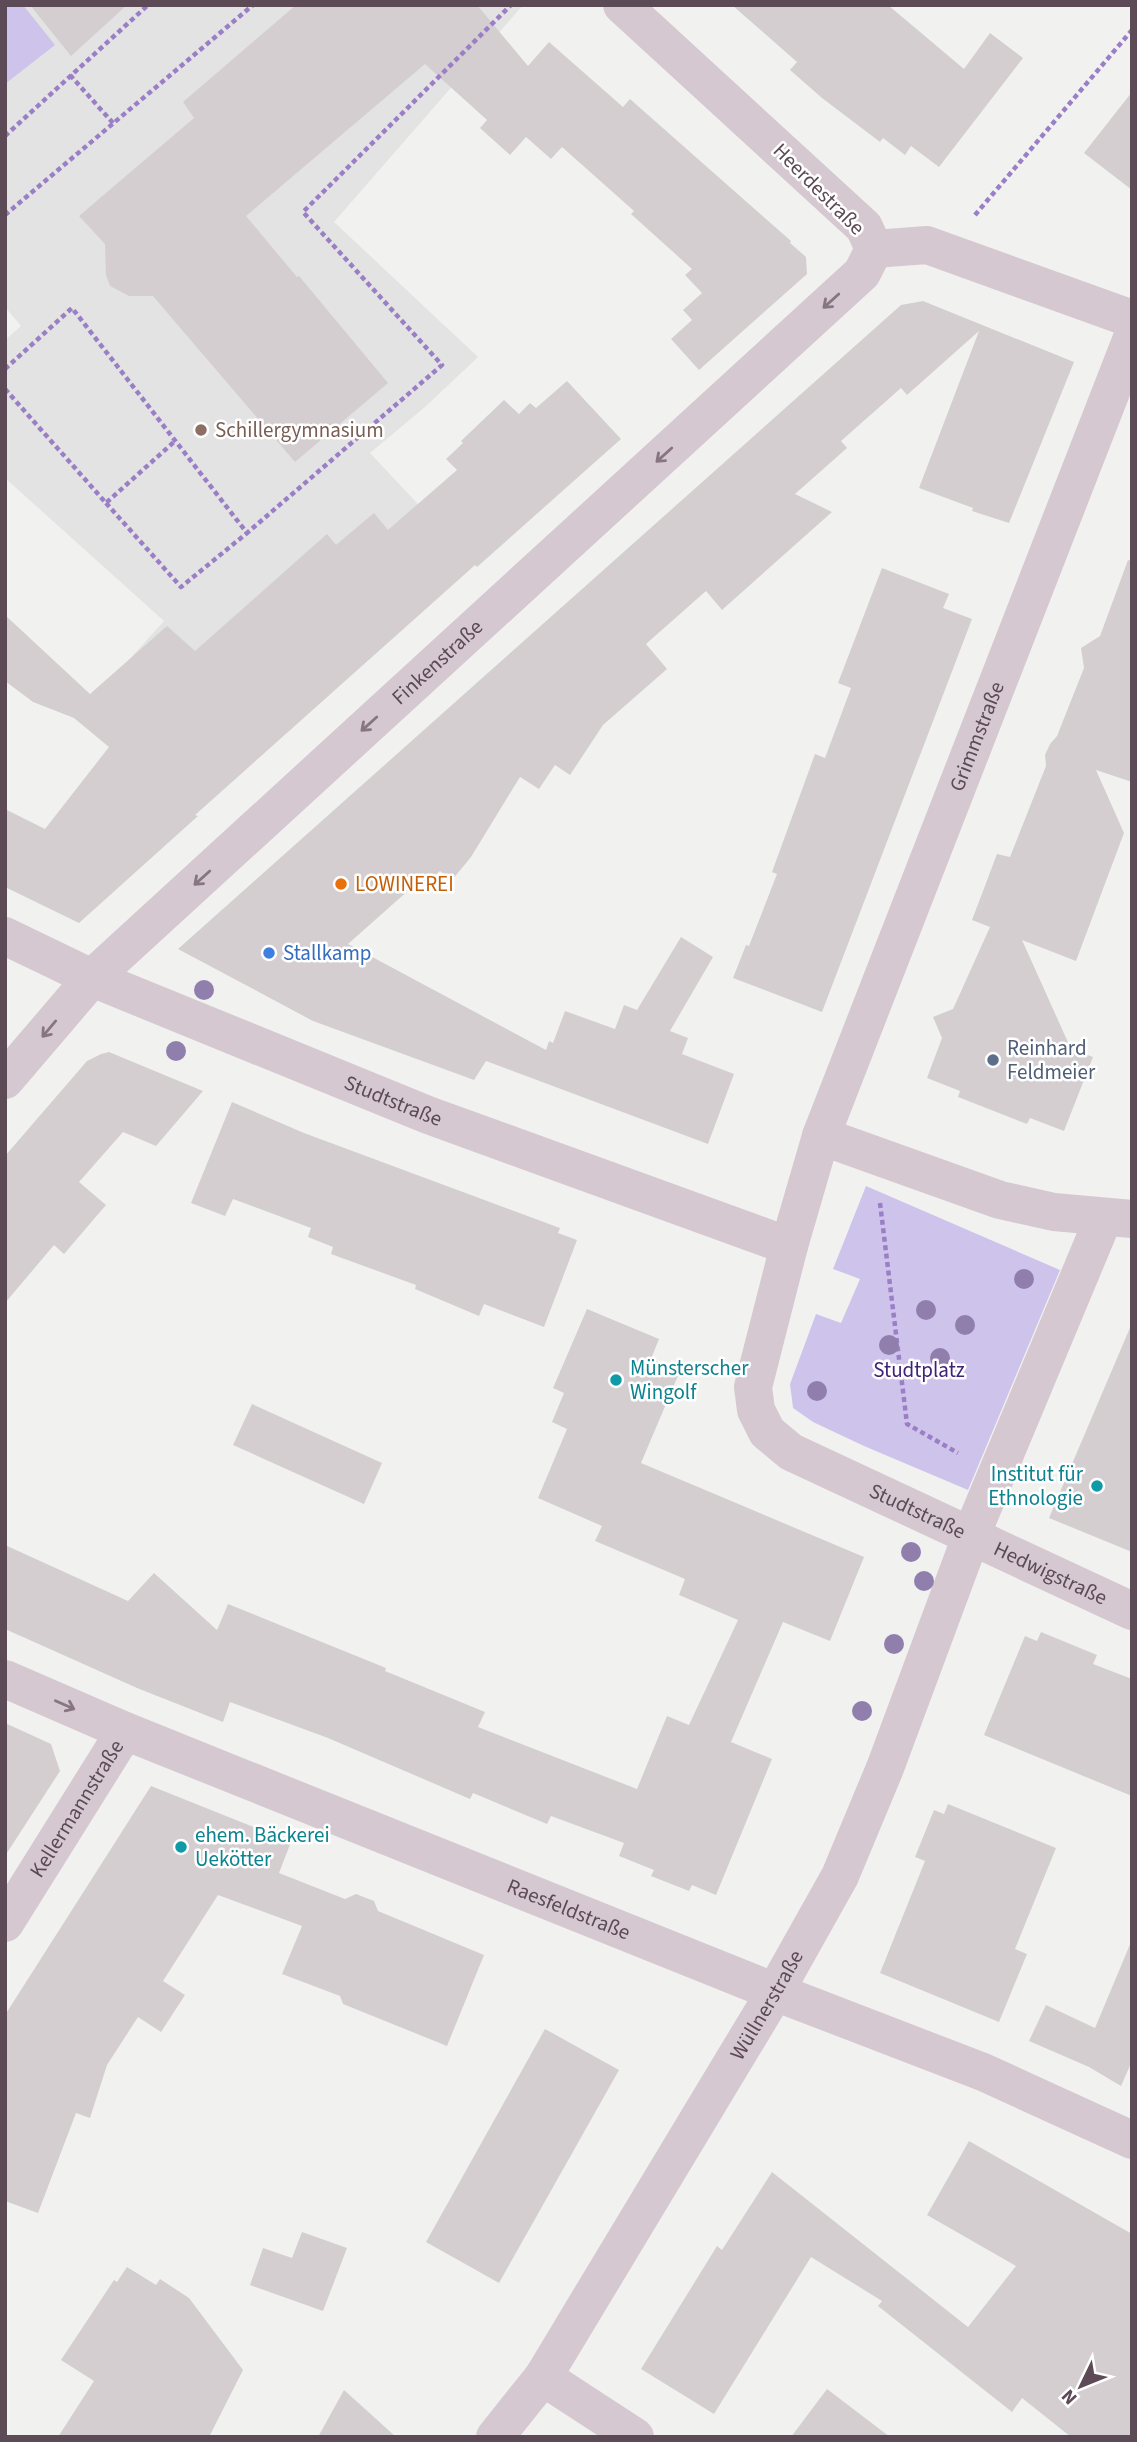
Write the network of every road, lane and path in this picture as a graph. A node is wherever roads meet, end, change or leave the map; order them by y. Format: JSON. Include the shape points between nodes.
{"nodes":[{"id":1,"x":148,"y":5,"type":"edge"},
{"id":2,"x":253,"y":5,"type":"edge"},
{"id":3,"x":512,"y":5,"type":"edge"},
{"id":4,"x":622,"y":5,"type":"edge"},
{"id":5,"x":1132,"y":30,"type":"edge"},
{"id":6,"x":71,"y":75,"type":"junction"},
{"id":7,"x":113,"y":123,"type":"junction"},
{"id":8,"x":5,"y":136,"type":"edge"},
{"id":9,"x":5,"y":215,"type":"edge"},
{"id":10,"x":874,"y":249,"type":"junction"},
{"id":11,"x":945,"y":250,"type":"junction"},
{"id":12,"x":1132,"y":319,"type":"edge"},
{"id":13,"x":1132,"y":338,"type":"edge"},
{"id":14,"x":5,"y":369,"type":"edge"},
{"id":15,"x":5,"y":389,"type":"edge"},
{"id":16,"x":175,"y":441,"type":"junction"},
{"id":17,"x":106,"y":503,"type":"junction"},
{"id":18,"x":247,"y":533,"type":"junction"},
{"id":19,"x":5,"y":936,"type":"edge"},
{"id":20,"x":92,"y":978,"type":"junction"},
{"id":21,"x":5,"y":1080,"type":"edge"},
{"id":22,"x":821,"y":1136,"type":"junction"},
{"id":23,"x":878,"y":1191,"type":"dead end"},
{"id":24,"x":1118,"y":1218,"type":"edge"},
{"id":25,"x":789,"y":1246,"type":"junction"},
{"id":26,"x":907,"y":1424,"type":"dead end"},
{"id":27,"x":970,"y":1536,"type":"junction"},
{"id":28,"x":1132,"y":1611,"type":"edge"},
{"id":29,"x":5,"y":1679,"type":"edge"},
{"id":30,"x":125,"y":1731,"type":"junction"},
{"id":31,"x":5,"y":1923,"type":"edge"},
{"id":32,"x":775,"y":1992,"type":"junction"},
{"id":33,"x":1132,"y":2140,"type":"edge"},
{"id":34,"x":543,"y":2376,"type":"junction"},
{"id":35,"x":495,"y":2437,"type":"edge"},
{"id":36,"x":635,"y":2437,"type":"edge"}],
"edges":[{"from":1,"to":6,"type":"path"},
{"from":2,"to":7,"type":"path"},
{"from":3,"to":18,"type":"path","via":[[303,212],[442,365]]},
{"from":4,"to":10,"type":"street","name":"Heerdestraße","via":[[864,227]]},
{"from":5,"to":11,"type":"path"},
{"from":6,"to":7,"type":"path"},
{"from":6,"to":8,"type":"path"},
{"from":7,"to":9,"type":"path"},
{"from":10,"to":11,"type":"street","name":"Heerdestraße","via":[[927,245]]},
{"from":10,"to":20,"type":"street","name":"Finkenstraße","one_way":true,"via":[[862,273]]},
{"from":11,"to":12,"type":"street","name":"Heerdestraße"},
{"from":13,"to":22,"type":"street","name":"Grimmstraße"},
{"from":14,"to":16,"type":"path","via":[[72,308]]},
{"from":15,"to":17,"type":"path"},
{"from":16,"to":17,"type":"path"},
{"from":16,"to":18,"type":"path"},
{"from":17,"to":18,"type":"path","via":[[181,587]]},
{"from":19,"to":20,"type":"street","name":"Studtstraße"},
{"from":20,"to":21,"type":"street","name":"Finkenstraße","one_way":true},
{"from":20,"to":25,"type":"street","name":"Studtstraße","via":[[428,1115]]},
{"from":22,"to":24,"type":"street","name":"Studtstraße","via":[[1000,1200],[1054,1212]]},
{"from":22,"to":25,"type":"street","name":"Studtstraße"},
{"from":23,"to":26,"type":"path"},
{"from":24,"to":27,"type":"street","name":"Studtstraße"},
{"from":25,"to":27,"type":"street","name":"Studtstraße","via":[[753,1387],[756,1410],[767,1432],[792,1452]]},
{"from":27,"to":28,"type":"street","name":"Hedwigstraße"},
{"from":27,"to":32,"type":"street","name":"Wüllnerstraße","via":[[840,1876]]},
{"from":29,"to":30,"type":"street","name":"Raesfeldstraße","one_way":true},
{"from":30,"to":31,"type":"street","name":"Kellermannstraße"},
{"from":30,"to":32,"type":"street","name":"Raesfeldstraße"},
{"from":32,"to":33,"type":"street","name":"Raesfeldstraße","via":[[983,2072]]},
{"from":32,"to":34,"type":"street","name":"Wüllnerstraße"},
{"from":34,"to":35,"type":"street","name":"Wüllnerstraße"},
{"from":34,"to":36,"type":"street"}]}
